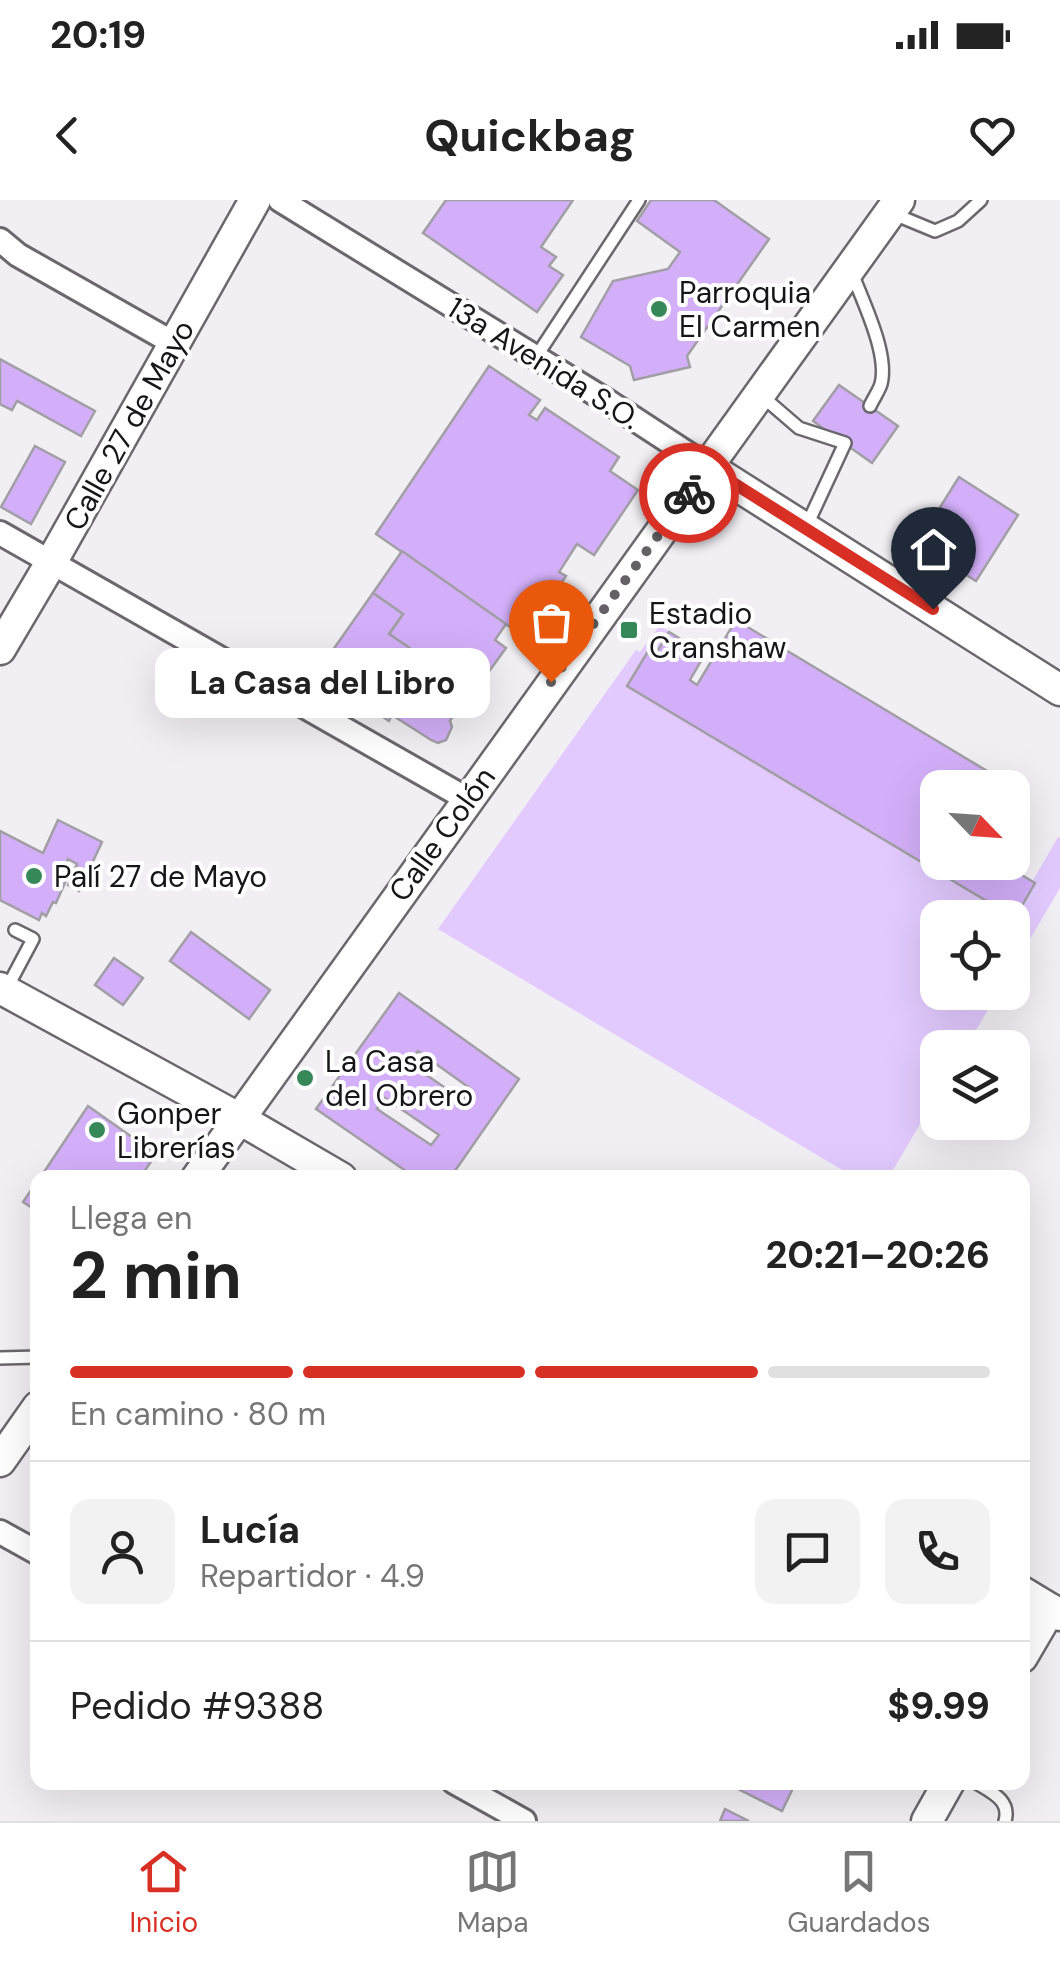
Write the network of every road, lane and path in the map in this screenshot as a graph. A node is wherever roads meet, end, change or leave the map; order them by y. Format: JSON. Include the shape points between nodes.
{"nodes":[{"id":1,"x":255,"y":200,"type":"edge"},
{"id":2,"x":280,"y":200,"type":"edge"},
{"id":3,"x":638,"y":200,"type":"edge"},
{"id":4,"x":981,"y":200,"type":"edge"},
{"id":5,"x":895,"y":206,"type":"edge"},
{"id":6,"x":0,"y":240,"type":"edge"},
{"id":7,"x":850,"y":268,"type":"junction"},
{"id":8,"x":174,"y":344,"type":"junction"},
{"id":9,"x":536,"y":358,"type":"junction"},
{"id":10,"x":760,"y":394,"type":"junction"},
{"id":11,"x":870,"y":406,"type":"dead end"},
{"id":12,"x":708,"y":467,"type":"junction"},
{"id":13,"x":806,"y":528,"type":"junction"},
{"id":14,"x":0,"y":533,"type":"edge"},
{"id":15,"x":52,"y":561,"type":"junction"},
{"id":16,"x":0,"y":649,"type":"edge"},
{"id":17,"x":1060,"y":690,"type":"edge"},
{"id":18,"x":467,"y":799,"type":"junction"},
{"id":19,"x":14,"y":930,"type":"dead end"},
{"id":20,"x":3,"y":989,"type":"edge"},
{"id":21,"x":238,"y":1118,"type":"junction"},
{"id":22,"x":202,"y":1170,"type":"edge"},
{"id":23,"x":327,"y":1170,"type":"edge"},
{"id":24,"x":30,"y":1357,"type":"edge"},
{"id":25,"x":0,"y":1358,"type":"edge"},
{"id":26,"x":30,"y":1418,"type":"edge"},
{"id":27,"x":0,"y":1461,"type":"edge"},
{"id":28,"x":0,"y":1532,"type":"edge"},
{"id":29,"x":30,"y":1549,"type":"edge"},
{"id":30,"x":1030,"y":1597,"type":"edge"},
{"id":31,"x":1055,"y":1612,"type":"edge"},
{"id":32,"x":1030,"y":1645,"type":"edge"},
{"id":33,"x":468,"y":1790,"type":"edge"},
{"id":34,"x":944,"y":1790,"type":"edge"},
{"id":35,"x":988,"y":1790,"type":"edge"},
{"id":36,"x":524,"y":1821,"type":"edge"},
{"id":37,"x":927,"y":1821,"type":"edge"},
{"id":38,"x":1005,"y":1821,"type":"edge"}],
"edges":[{"from":1,"to":8,"type":"main road","name":"Calle 27 de Mayo"},
{"from":2,"to":9,"type":"street","name":"13a Avenida S.O."},
{"from":3,"to":9,"type":"lane"},
{"from":4,"to":5,"type":"lane","via":[[958,221],[935,230]]},
{"from":5,"to":7,"type":"main road","name":"Calle Colón"},
{"from":6,"to":8,"type":"street"},
{"from":7,"to":10,"type":"main road","name":"Calle Colón"},
{"from":7,"to":11,"type":"lane","via":[[882,363]]},
{"from":8,"to":15,"type":"main road","name":"Calle 27 de Mayo"},
{"from":9,"to":12,"type":"street","name":"13a Avenida S.O."},
{"from":10,"to":12,"type":"main road","name":"Calle Colón"},
{"from":10,"to":13,"type":"lane","via":[[799,428],[845,444]]},
{"from":12,"to":13,"type":"main road","name":"13a Avenida S.O."},
{"from":12,"to":18,"type":"main road","name":"Calle Colón"},
{"from":13,"to":17,"type":"main road","name":"13a Avenida S.O."},
{"from":14,"to":15,"type":"street"},
{"from":15,"to":16,"type":"main road","name":"Calle 27 de Mayo"},
{"from":15,"to":18,"type":"street"},
{"from":18,"to":21,"type":"main road","name":"Calle Colón"},
{"from":19,"to":20,"type":"lane","via":[[33,939]]},
{"from":20,"to":21,"type":"main road"},
{"from":21,"to":22,"type":"main road","name":"Calle Colón"},
{"from":21,"to":23,"type":"main road"},
{"from":24,"to":25,"type":"lane"},
{"from":26,"to":27,"type":"main road"},
{"from":28,"to":29,"type":"street"},
{"from":30,"to":31,"type":"main road"},
{"from":31,"to":32,"type":"main road"},
{"from":33,"to":36,"type":"street"},
{"from":34,"to":37,"type":"main road"},
{"from":35,"to":38,"type":"lane","via":[[1005,1804]]}]}
